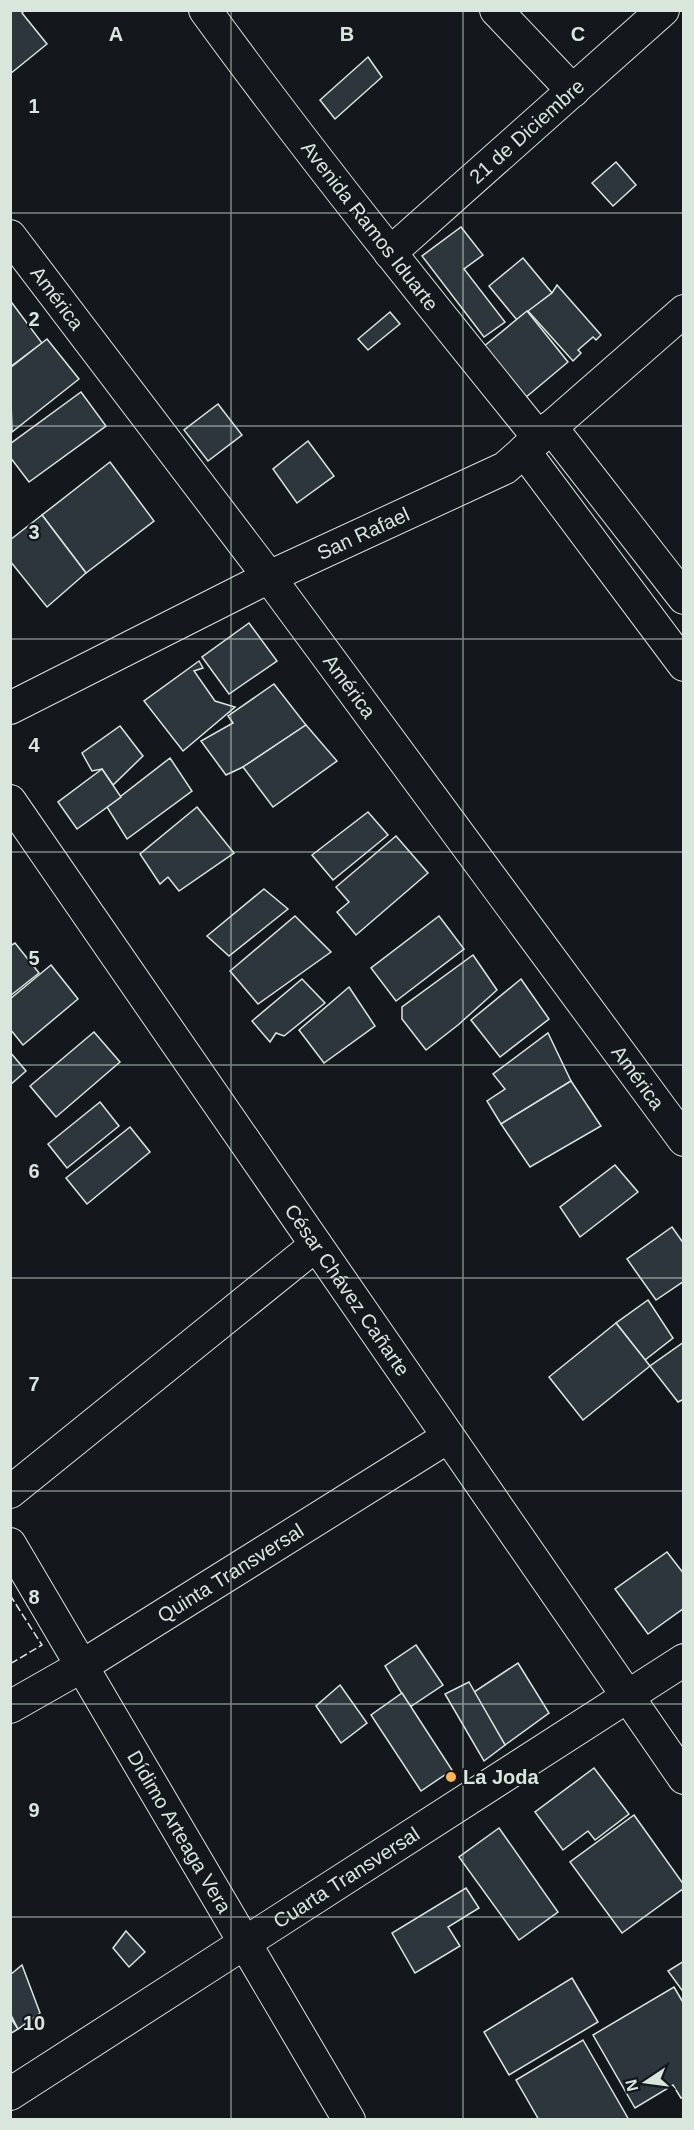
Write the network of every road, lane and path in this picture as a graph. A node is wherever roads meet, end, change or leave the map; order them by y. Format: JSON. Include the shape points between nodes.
{"nodes":[{"id":1,"x":205,"y":10,"type":"edge"},
{"id":2,"x":496,"y":10,"type":"edge"},
{"id":3,"x":663,"y":10,"type":"edge"},
{"id":4,"x":573,"y":91,"type":"junction"},
{"id":5,"x":10,"y":236,"type":"edge"},
{"id":6,"x":390,"y":254,"type":"junction"},
{"id":7,"x":684,"y":311,"type":"edge"},
{"id":8,"x":538,"y":439,"type":"junction"},
{"id":9,"x":270,"y":577,"type":"junction"},
{"id":10,"x":684,"y":598,"type":"edge"},
{"id":11,"x":684,"y":664,"type":"edge"},
{"id":12,"x":10,"y":708,"type":"edge"},
{"id":13,"x":10,"y":801,"type":"edge"},
{"id":14,"x":684,"y":1140,"type":"edge"},
{"id":15,"x":316,"y":1245,"type":"junction"},
{"id":16,"x":448,"y":1437,"type":"junction"},
{"id":17,"x":10,"y":1492,"type":"edge"},
{"id":18,"x":10,"y":1544,"type":"edge"},
{"id":19,"x":684,"y":1660,"type":"edge"},
{"id":20,"x":82,"y":1666,"type":"junction"},
{"id":21,"x":627,"y":1696,"type":"junction"},
{"id":22,"x":10,"y":1707,"type":"edge"},
{"id":23,"x":684,"y":1779,"type":"edge"},
{"id":24,"x":245,"y":1942,"type":"junction"},
{"id":25,"x":10,"y":2094,"type":"edge"},
{"id":26,"x":349,"y":2120,"type":"edge"}],
"edges":[{"from":1,"to":6,"type":"street","name":"Avenida Ramos Iduarte"},
{"from":2,"to":4,"type":"street"},
{"from":3,"to":4,"type":"street","name":"21 de Diciembre"},
{"from":4,"to":6,"type":"street","name":"21 de Diciembre"},
{"from":5,"to":9,"type":"street","name":"América"},
{"from":6,"to":8,"type":"street","name":"Avenida Ramos Iduarte"},
{"from":7,"to":8,"type":"street","name":"San Rafael"},
{"from":8,"to":9,"type":"street","name":"San Rafael","via":[[505,468]]},
{"from":8,"to":10,"type":"street","name":"Avenida Ramos Iduarte"},
{"from":8,"to":11,"type":"street","name":"Avenida Ramos Iduarte"},
{"from":9,"to":12,"type":"street","name":"San Rafael"},
{"from":9,"to":14,"type":"street","name":"América"},
{"from":13,"to":15,"type":"street","name":"César Chávez Cañarte"},
{"from":15,"to":16,"type":"street","name":"César Chávez Cañarte"},
{"from":15,"to":17,"type":"street"},
{"from":16,"to":20,"type":"street","name":"Quinta Transversal"},
{"from":16,"to":21,"type":"street","name":"César Chávez Cañarte"},
{"from":18,"to":20,"type":"street","name":"Dídimo Arteaga Vera"},
{"from":19,"to":21,"type":"street","name":"Cuarta Transversal"},
{"from":20,"to":22,"type":"street","name":"Quinta Transversal"},
{"from":20,"to":24,"type":"street","name":"Dídimo Arteaga Vera"},
{"from":21,"to":23,"type":"street","name":"César Chávez Cañarte"},
{"from":21,"to":24,"type":"street","name":"Cuarta Transversal"},
{"from":24,"to":25,"type":"street","name":"Cuarta Transversal"},
{"from":24,"to":26,"type":"street","name":"Dídimo Arteaga Vera"}]}
